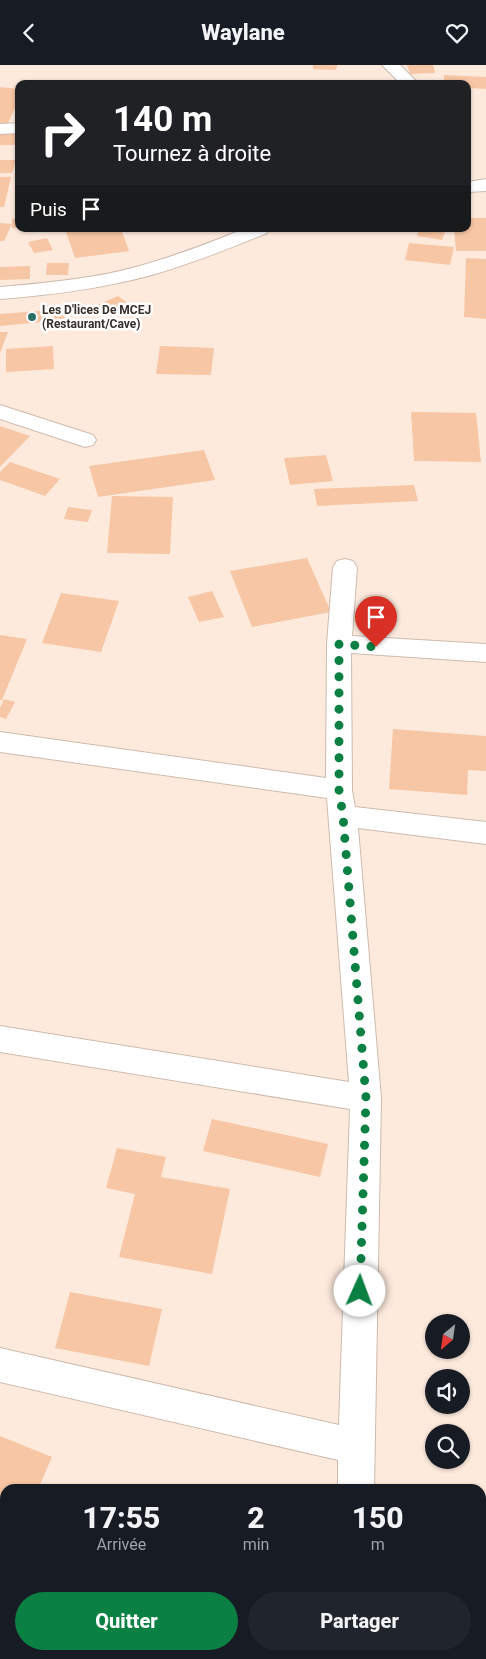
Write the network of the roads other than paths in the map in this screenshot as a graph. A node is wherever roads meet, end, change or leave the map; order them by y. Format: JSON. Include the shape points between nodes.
{"nodes":[{"id":1,"x":390,"y":65,"type":"edge"},
{"id":2,"x":407,"y":80,"type":"edge"},
{"id":3,"x":0,"y":129,"type":"edge"},
{"id":4,"x":15,"y":129,"type":"edge"},
{"id":5,"x":486,"y":185,"type":"edge"},
{"id":6,"x":471,"y":187,"type":"edge"},
{"id":7,"x":252,"y":232,"type":"edge"},
{"id":8,"x":0,"y":293,"type":"edge"},
{"id":9,"x":0,"y":412,"type":"edge"},
{"id":10,"x":85,"y":440,"type":"dead end"},
{"id":11,"x":346,"y":567,"type":"dead end"},
{"id":12,"x":339,"y":644,"type":"junction"},
{"id":13,"x":486,"y":653,"type":"edge"},
{"id":14,"x":0,"y":742,"type":"edge"},
{"id":15,"x":341,"y":803,"type":"junction"},
{"id":16,"x":486,"y":833,"type":"edge"},
{"id":17,"x":0,"y":1039,"type":"edge"},
{"id":18,"x":366,"y":1098,"type":"junction"},
{"id":19,"x":0,"y":1365,"type":"edge"},
{"id":20,"x":356,"y":1446,"type":"junction"},
{"id":21,"x":356,"y":1484,"type":"edge"}],
"edges":[{"from":1,"to":2,"type":"street"},
{"from":3,"to":4,"type":"street"},
{"from":5,"to":6,"type":"street"},
{"from":7,"to":8,"type":"street","via":[[139,272]]},
{"from":9,"to":10,"type":"street"},
{"from":11,"to":12,"type":"street"},
{"from":12,"to":13,"type":"street"},
{"from":12,"to":15,"type":"street"},
{"from":14,"to":15,"type":"street"},
{"from":15,"to":16,"type":"street"},
{"from":15,"to":18,"type":"street"},
{"from":17,"to":18,"type":"street"},
{"from":18,"to":20,"type":"street"},
{"from":19,"to":20,"type":"street"},
{"from":20,"to":21,"type":"street"}]}
